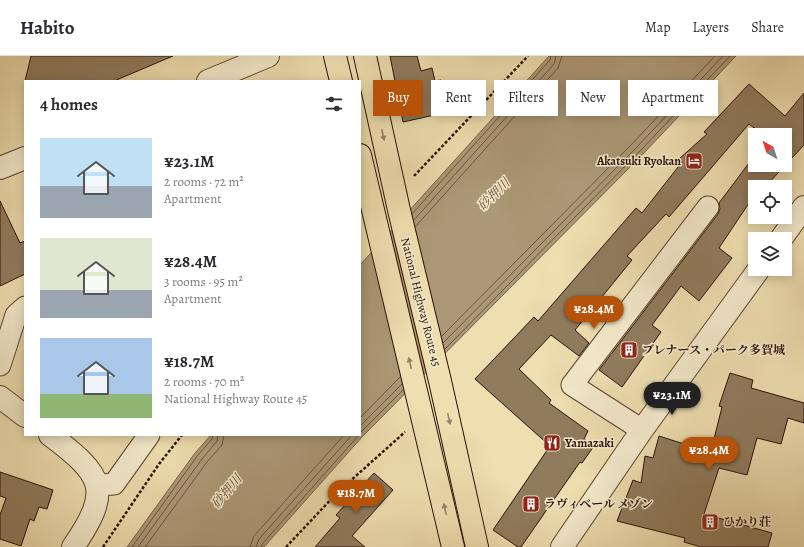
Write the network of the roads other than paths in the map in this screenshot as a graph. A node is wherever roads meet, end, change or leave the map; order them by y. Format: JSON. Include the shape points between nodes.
{"nodes":[{"id":1,"x":268,"y":56,"type":"edge"},
{"id":2,"x":335,"y":56,"type":"edge"},
{"id":3,"x":365,"y":56,"type":"edge"},
{"id":4,"x":210,"y":80,"type":"edge"},
{"id":5,"x":342,"y":80,"type":"edge"},
{"id":6,"x":24,"y":158,"type":"edge"},
{"id":7,"x":361,"y":159,"type":"edge"},
{"id":8,"x":0,"y":168,"type":"edge"},
{"id":9,"x":708,"y":207,"type":"dead end"},
{"id":10,"x":804,"y":207,"type":"edge"},
{"id":11,"x":785,"y":232,"type":"edge"},
{"id":12,"x":754,"y":276,"type":"edge"},
{"id":13,"x":24,"y":308,"type":"edge"},
{"id":14,"x":0,"y":365,"type":"edge"},
{"id":15,"x":0,"y":397,"type":"edge"},
{"id":16,"x":24,"y":415,"type":"edge"},
{"id":17,"x":642,"y":430,"type":"junction"},
{"id":18,"x":51,"y":436,"type":"edge"},
{"id":19,"x":148,"y":436,"type":"edge"},
{"id":20,"x":98,"y":485,"type":"junction"},
{"id":21,"x":73,"y":547,"type":"edge"},
{"id":22,"x":454,"y":547,"type":"edge"},
{"id":23,"x":477,"y":547,"type":"edge"},
{"id":24,"x":562,"y":547,"type":"edge"}],
"edges":[{"from":1,"to":4,"type":"street"},
{"from":2,"to":5,"type":"highway"},
{"from":3,"to":23,"type":"highway","name":"National Highway Route 45","one_way":true},
{"from":6,"to":8,"type":"street"},
{"from":22,"to":7,"type":"highway","name":"National Highway Route 45","one_way":true},
{"from":9,"to":17,"type":"street","via":[[572,385]]},
{"from":10,"to":11,"type":"street"},
{"from":12,"to":17,"type":"street"},
{"from":13,"to":14,"type":"street","via":[[16,315]]},
{"from":15,"to":16,"type":"street"},
{"from":17,"to":24,"type":"street"},
{"from":18,"to":20,"type":"street","via":[[84,462],[95,475]]},
{"from":19,"to":20,"type":"street","via":[[114,484]]},
{"from":20,"to":21,"type":"street","via":[[99,496],[95,509]]}]}
